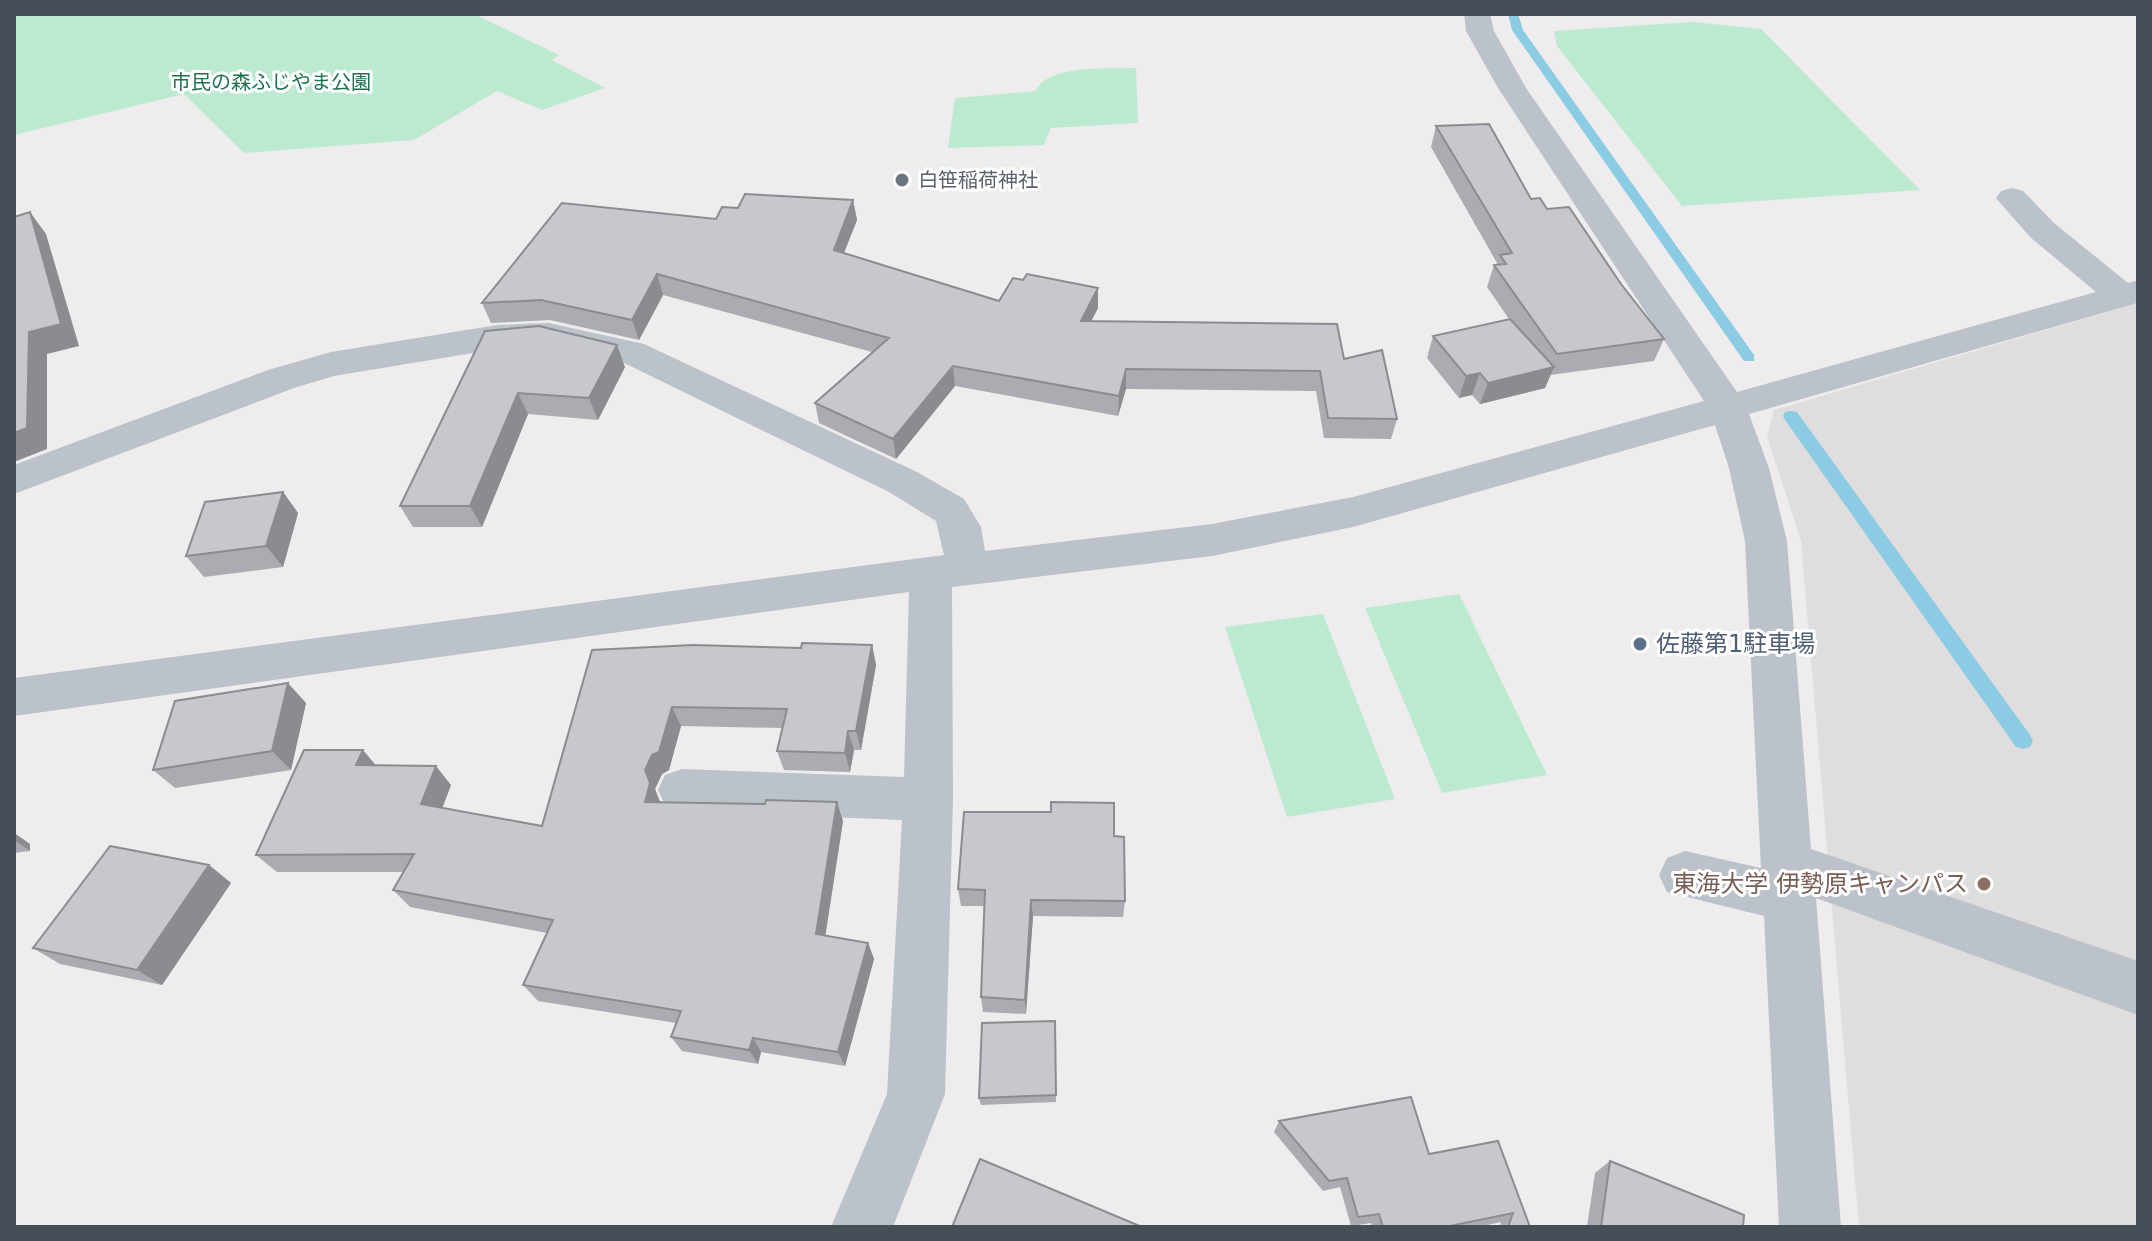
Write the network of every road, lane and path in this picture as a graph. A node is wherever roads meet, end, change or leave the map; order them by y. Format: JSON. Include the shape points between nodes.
{"nodes":[{"id":1,"x":1477,"y":14,"type":"edge"},
{"id":2,"x":2012,"y":198,"type":"dead end"},
{"id":3,"x":2130,"y":293,"type":"edge"},
{"id":4,"x":1728,"y":408,"type":"junction"},
{"id":5,"x":14,"y":480,"type":"edge"},
{"id":6,"x":949,"y":571,"type":"junction"},
{"id":7,"x":14,"y":697,"type":"edge"},
{"id":8,"x":682,"y":790,"type":"dead end"},
{"id":9,"x":928,"y":799,"type":"junction"},
{"id":10,"x":1685,"y":875,"type":"dead end"},
{"id":11,"x":1788,"y":881,"type":"junction"},
{"id":12,"x":2138,"y":988,"type":"edge"},
{"id":13,"x":862,"y":1227,"type":"edge"},
{"id":14,"x":1810,"y":1227,"type":"edge"}],
"edges":[{"from":1,"to":4,"type":"street","via":[[1480,31],[1512,88]]},
{"from":2,"to":3,"type":"street","via":[[2042,230]]},
{"from":3,"to":4,"type":"street"},
{"from":4,"to":6,"type":"street","via":[[1353,512],[1212,540]]},
{"from":4,"to":11,"type":"street","via":[[1766,541]]},
{"from":5,"to":6,"type":"street","via":[[331,364],[497,337],[549,334],[631,352],[903,482],[950,510],[960,527]]},
{"from":6,"to":7,"type":"street"},
{"from":6,"to":9,"type":"street"},
{"from":8,"to":9,"type":"street"},
{"from":9,"to":13,"type":"street","via":[[916,1094]]},
{"from":10,"to":11,"type":"street"},
{"from":11,"to":12,"type":"street"},
{"from":11,"to":14,"type":"street"}]}
